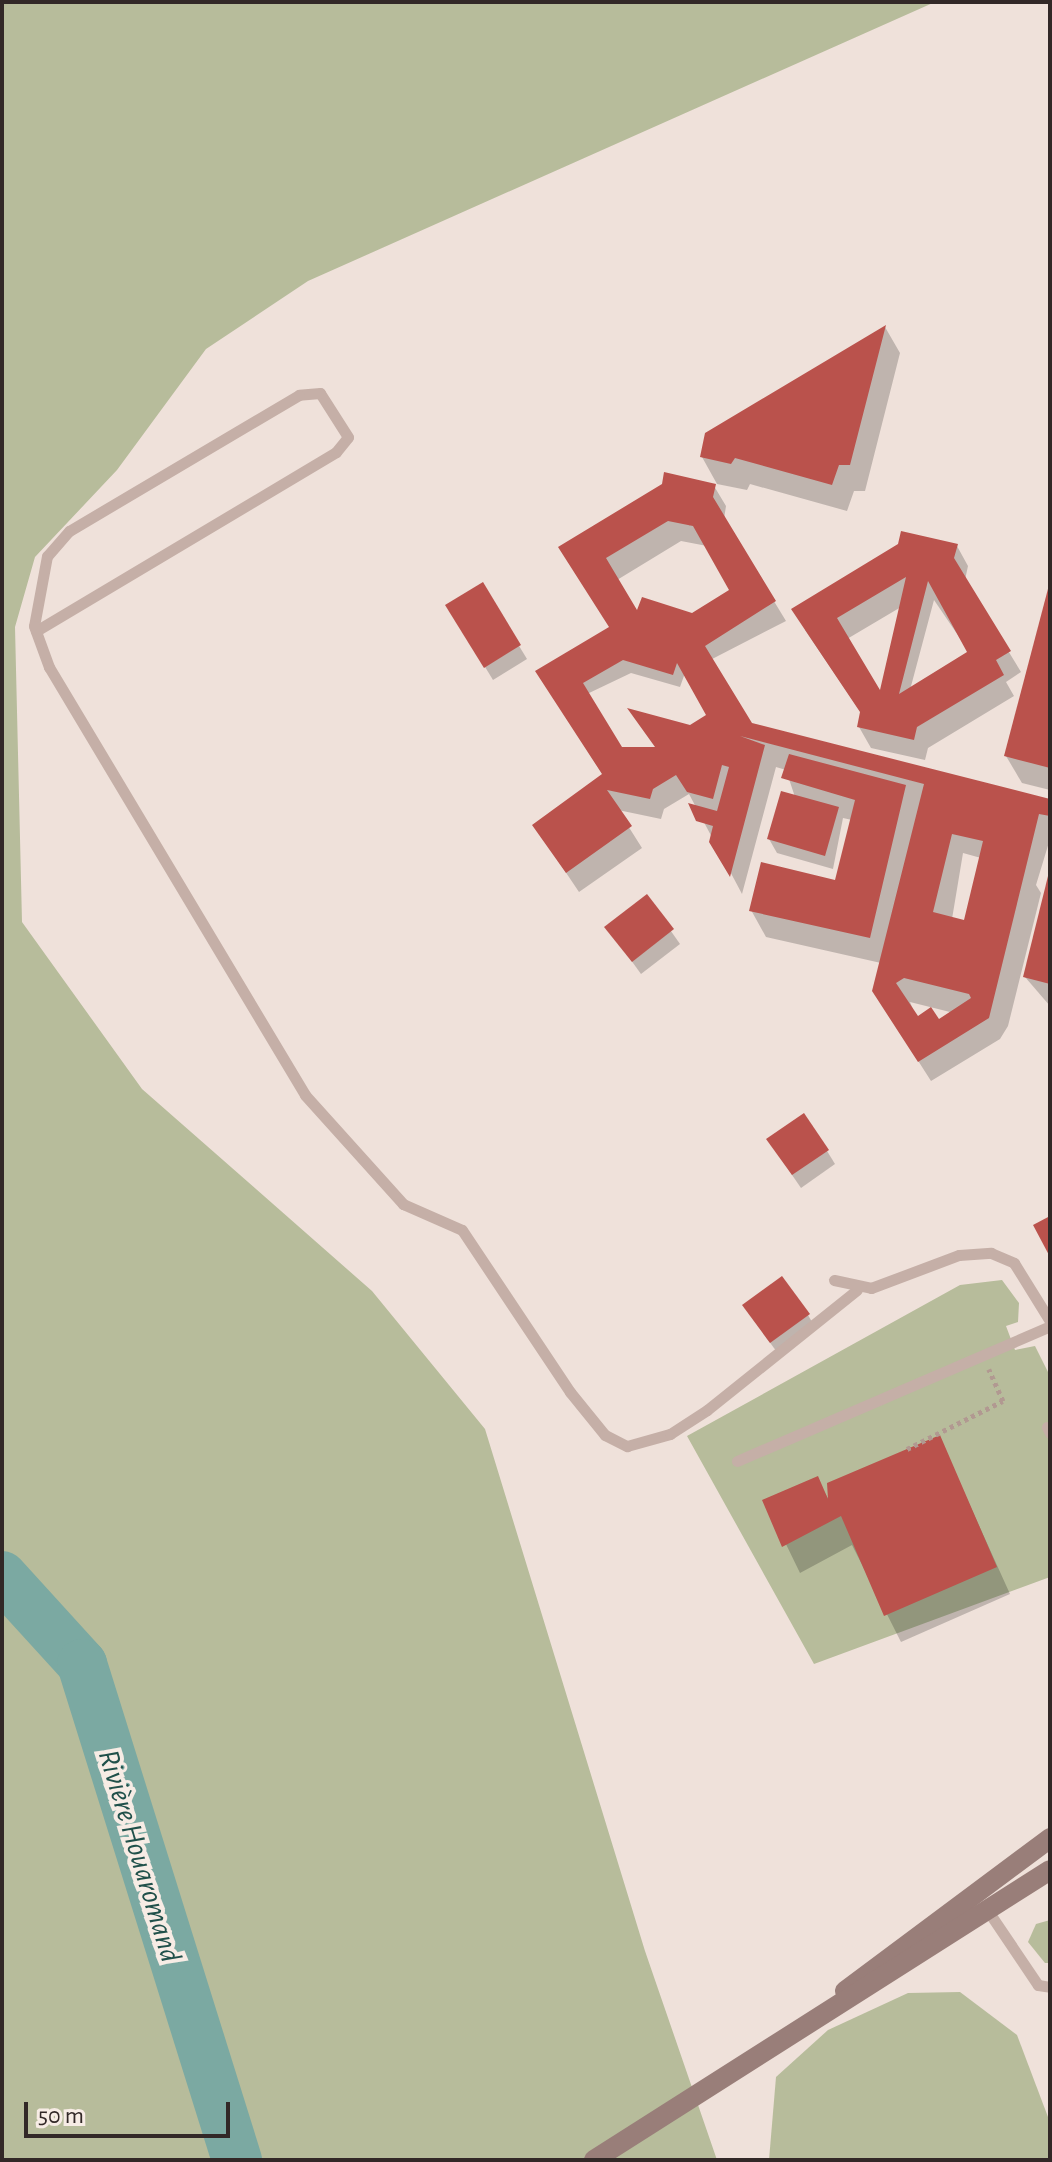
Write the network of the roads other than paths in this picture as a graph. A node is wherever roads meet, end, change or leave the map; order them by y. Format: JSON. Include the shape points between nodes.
{"nodes":[{"id":1,"x":36,"y":631,"type":"junction"},
{"id":2,"x":834,"y":1280,"type":"dead end"},
{"id":3,"x":857,"y":1290,"type":"junction"},
{"id":4,"x":1050,"y":1323,"type":"edge"},
{"id":5,"x":737,"y":1461,"type":"dead end"},
{"id":6,"x":1050,"y":1838,"type":"edge"},
{"id":7,"x":1050,"y":1870,"type":"edge"},
{"id":8,"x":995,"y":1877,"type":"junction"},
{"id":9,"x":985,"y":1914,"type":"junction"},
{"id":10,"x":1050,"y":1987,"type":"edge"},
{"id":11,"x":817,"y":2014,"type":"junction"},
{"id":12,"x":594,"y":2160,"type":"edge"}],
"edges":[{"from":1,"to":1,"type":"lane","via":[[336,452],[348,437],[335,412],[320,393],[299,395],[69,531],[47,556]]},
{"from":1,"to":3,"type":"lane","via":[[49,667],[305,1095],[403,1204],[462,1230],[605,1435],[627,1446],[670,1434]]},
{"from":2,"to":3,"type":"lane"},
{"from":3,"to":4,"type":"lane","via":[[959,1255],[991,1253],[1014,1263]]},
{"from":4,"to":5,"type":"lane"},
{"from":6,"to":8,"type":"main road"},
{"from":7,"to":9,"type":"main road"},
{"from":8,"to":9,"type":"lane"},
{"from":8,"to":11,"type":"main road"},
{"from":9,"to":10,"type":"lane","via":[[1038,1985]]},
{"from":9,"to":11,"type":"main road"},
{"from":11,"to":12,"type":"main road"}]}
